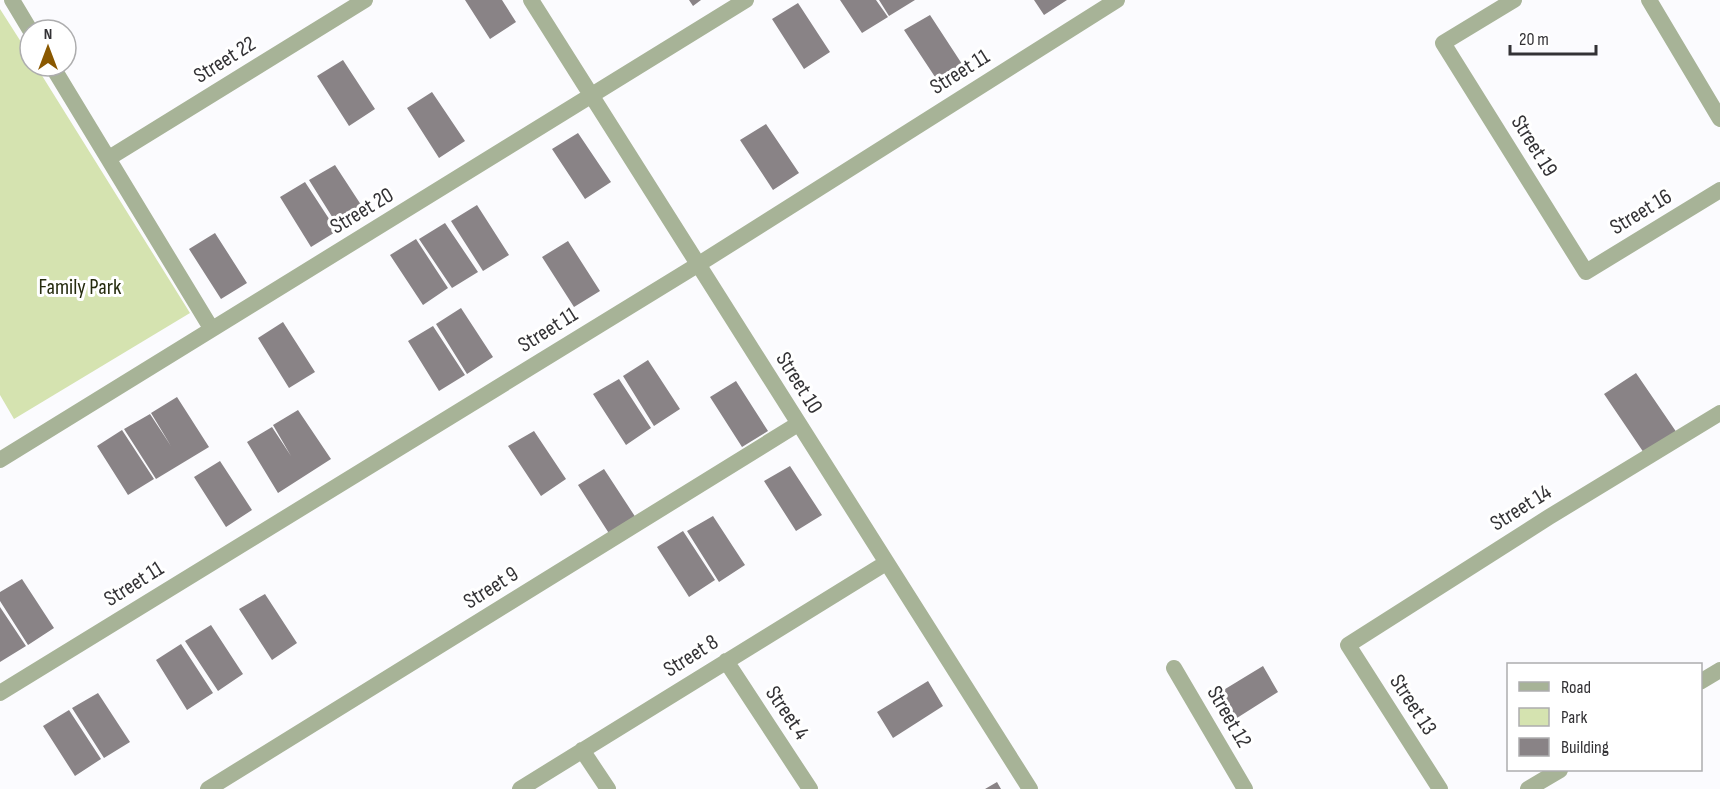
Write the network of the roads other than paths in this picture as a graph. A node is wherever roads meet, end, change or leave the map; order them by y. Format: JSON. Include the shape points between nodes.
{"nodes":[{"id":1,"x":12,"y":0,"type":"edge"},
{"id":2,"x":365,"y":0,"type":"edge"},
{"id":3,"x":531,"y":0,"type":"edge"},
{"id":4,"x":746,"y":0,"type":"edge"},
{"id":5,"x":1117,"y":0,"type":"edge"},
{"id":6,"x":1514,"y":0,"type":"edge"},
{"id":7,"x":1649,"y":0,"type":"edge"},
{"id":8,"x":23,"y":18,"type":"edge"},
{"id":9,"x":59,"y":78,"type":"edge"},
{"id":10,"x":592,"y":97,"type":"junction"},
{"id":11,"x":1720,"y":119,"type":"edge"},
{"id":12,"x":109,"y":158,"type":"junction"},
{"id":13,"x":1720,"y":190,"type":"edge"},
{"id":14,"x":699,"y":264,"type":"junction"},
{"id":15,"x":1586,"y":272,"type":"joint"},
{"id":16,"x":212,"y":328,"type":"junction"},
{"id":17,"x":1720,"y":413,"type":"edge"},
{"id":18,"x":798,"y":424,"type":"junction"},
{"id":19,"x":0,"y":460,"type":"edge"},
{"id":20,"x":886,"y":563,"type":"junction"},
{"id":21,"x":1348,"y":645,"type":"joint"},
{"id":22,"x":726,"y":661,"type":"junction"},
{"id":23,"x":1174,"y":668,"type":"dead end"},
{"id":24,"x":1720,"y":670,"type":"edge"},
{"id":25,"x":1702,"y":681,"type":"edge"},
{"id":26,"x":0,"y":693,"type":"edge"},
{"id":27,"x":582,"y":750,"type":"junction"},
{"id":28,"x":1558,"y":771,"type":"edge"},
{"id":29,"x":208,"y":789,"type":"edge"},
{"id":30,"x":520,"y":789,"type":"edge"},
{"id":31,"x":608,"y":789,"type":"edge"},
{"id":32,"x":810,"y":789,"type":"edge"},
{"id":33,"x":1030,"y":789,"type":"edge"},
{"id":34,"x":1245,"y":789,"type":"edge"},
{"id":35,"x":1440,"y":789,"type":"edge"},
{"id":36,"x":1528,"y":789,"type":"edge"}],
"edges":[{"from":1,"to":8,"type":"street"},
{"from":2,"to":12,"type":"street","name":"Street 22"},
{"from":3,"to":10,"type":"street","name":"Street 10"},
{"from":4,"to":10,"type":"street","name":"Street 20"},
{"from":5,"to":14,"type":"street","name":"Street 11"},
{"from":6,"to":15,"type":"street","name":"Street 19","via":[[1443,43]]},
{"from":7,"to":11,"type":"street"},
{"from":9,"to":12,"type":"street"},
{"from":10,"to":14,"type":"street","name":"Street 10"},
{"from":10,"to":16,"type":"street","name":"Street 20"},
{"from":12,"to":16,"type":"street"},
{"from":13,"to":15,"type":"street","name":"Street 16"},
{"from":14,"to":18,"type":"street","name":"Street 10"},
{"from":14,"to":26,"type":"street","name":"Street 11"},
{"from":16,"to":19,"type":"street","name":"Street 20"},
{"from":17,"to":21,"type":"street","name":"Street 14"},
{"from":18,"to":20,"type":"street","name":"Street 10"},
{"from":18,"to":29,"type":"street","name":"Street 9"},
{"from":20,"to":22,"type":"street","name":"Street 8"},
{"from":20,"to":33,"type":"street","name":"Street 10"},
{"from":21,"to":35,"type":"street","name":"Street 13"},
{"from":22,"to":27,"type":"street","name":"Street 8"},
{"from":22,"to":32,"type":"street","name":"Street 4"},
{"from":23,"to":34,"type":"street","name":"Street 12"},
{"from":24,"to":25,"type":"street"},
{"from":27,"to":30,"type":"street","name":"Street 8"},
{"from":27,"to":31,"type":"street"},
{"from":28,"to":36,"type":"street"}]}
